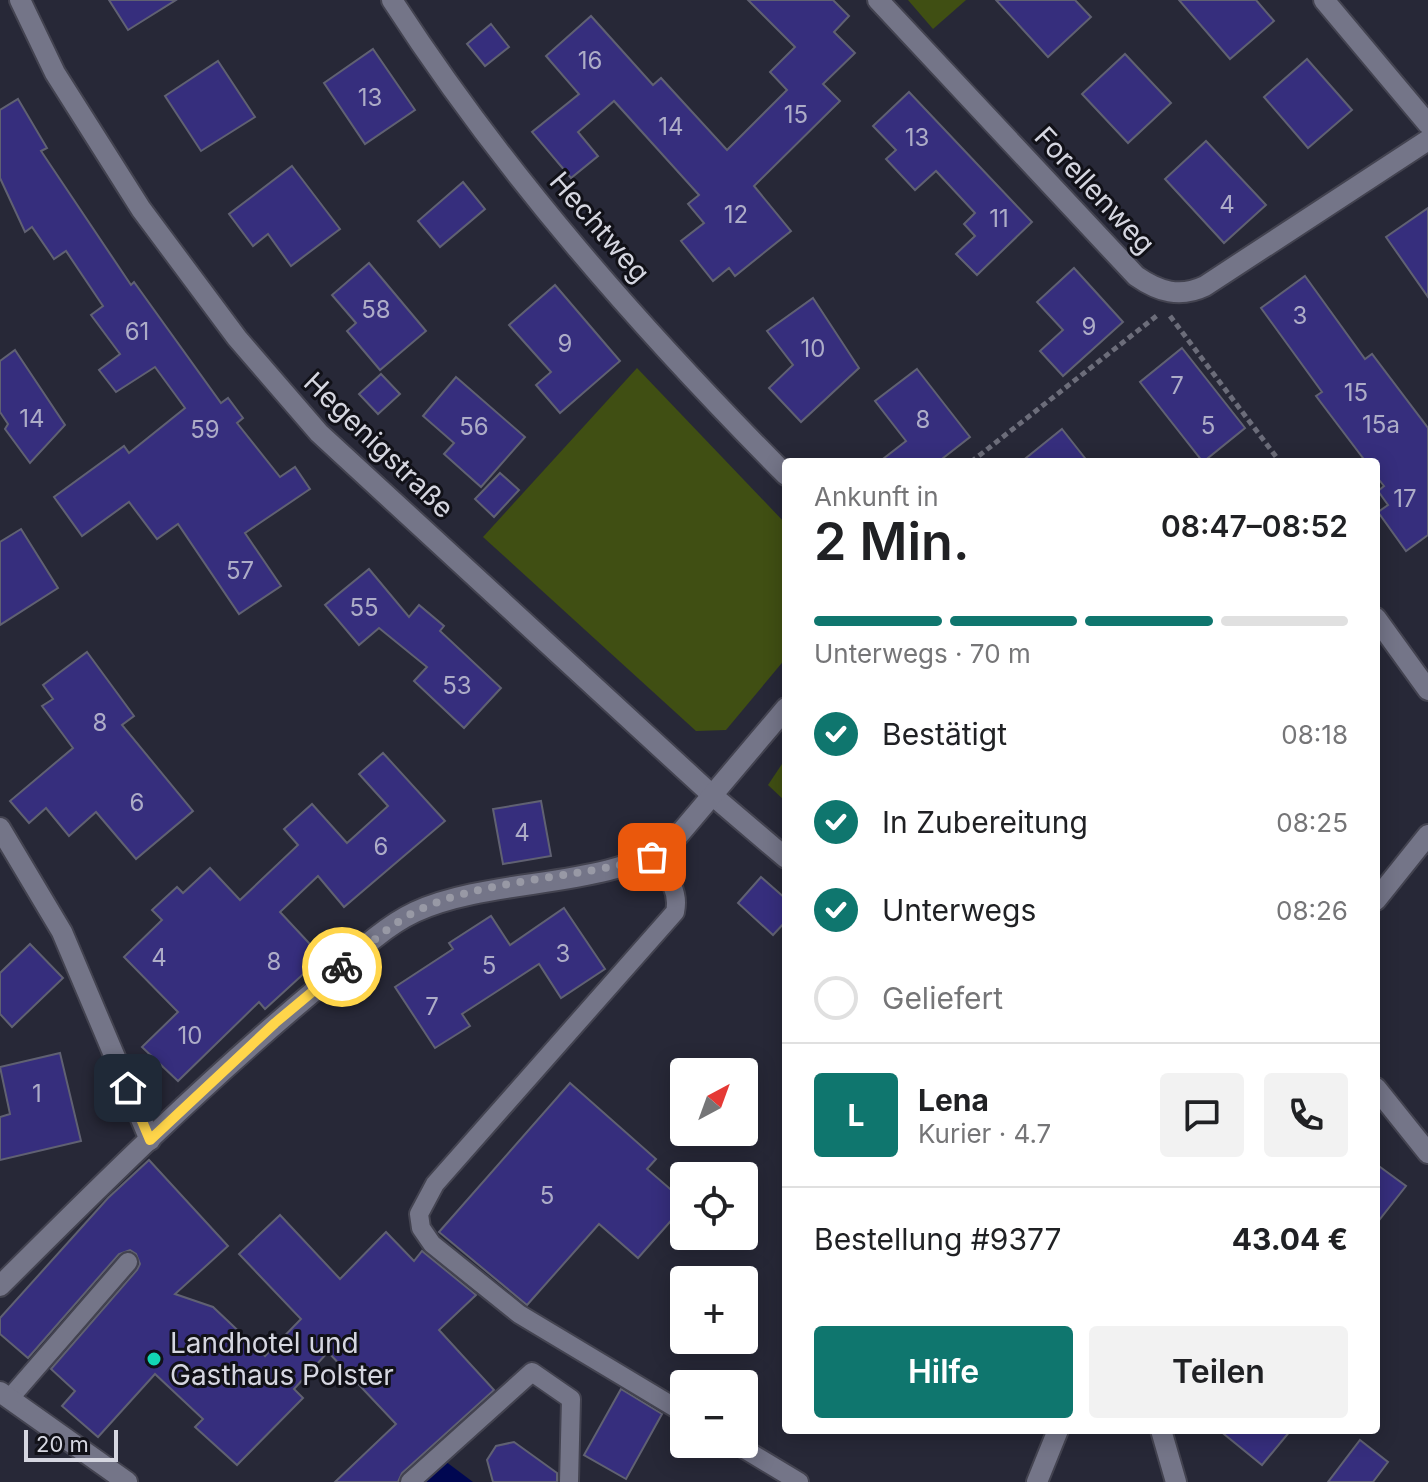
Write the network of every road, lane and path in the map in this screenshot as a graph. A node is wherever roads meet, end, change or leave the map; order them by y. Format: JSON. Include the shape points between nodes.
{"nodes":[{"id":1,"x":20,"y":0,"type":"edge"},
{"id":2,"x":392,"y":0,"type":"edge"},
{"id":3,"x":878,"y":0,"type":"edge"},
{"id":4,"x":1324,"y":0,"type":"edge"},
{"id":5,"x":1428,"y":124,"type":"edge"},
{"id":6,"x":1428,"y":140,"type":"edge"},
{"id":7,"x":976,"y":458,"type":"edge"},
{"id":8,"x":1277,"y":458,"type":"edge"},
{"id":9,"x":782,"y":471,"type":"edge"},
{"id":10,"x":1380,"y":624,"type":"edge"},
{"id":11,"x":1428,"y":690,"type":"edge"},
{"id":12,"x":782,"y":713,"type":"edge"},
{"id":13,"x":712,"y":795,"type":"junction"},
{"id":14,"x":0,"y":828,"type":"edge"},
{"id":15,"x":1428,"y":835,"type":"edge"},
{"id":16,"x":782,"y":855,"type":"edge"},
{"id":17,"x":652,"y":857,"type":"junction"},
{"id":18,"x":1380,"y":895,"type":"edge"},
{"id":19,"x":1380,"y":1093,"type":"edge"},
{"id":20,"x":150,"y":1140,"type":"junction"},
{"id":21,"x":1428,"y":1153,"type":"edge"},
{"id":22,"x":128,"y":1262,"type":"dead end"},
{"id":23,"x":0,"y":1286,"type":"edge"},
{"id":24,"x":4,"y":1395,"type":"edge"},
{"id":25,"x":670,"y":1405,"type":"edge"},
{"id":26,"x":1056,"y":1434,"type":"edge"},
{"id":27,"x":1162,"y":1434,"type":"edge"},
{"id":28,"x":758,"y":1457,"type":"edge"},
{"id":29,"x":127,"y":1482,"type":"edge"},
{"id":30,"x":410,"y":1482,"type":"edge"},
{"id":31,"x":569,"y":1482,"type":"edge"},
{"id":32,"x":799,"y":1482,"type":"edge"},
{"id":33,"x":1037,"y":1482,"type":"edge"},
{"id":34,"x":1176,"y":1482,"type":"edge"}],
"edges":[{"from":1,"to":13,"type":"street","name":"Hegenigstraße","via":[[55,73],[141,209],[237,338],[319,433]]},
{"from":2,"to":9,"type":"street","name":"Hechtweg","via":[[449,88],[511,168]]},
{"from":3,"to":6,"type":"street","name":"Forellenweg","via":[[1136,276],[1166,291],[1193,292],[1205,286]]},
{"from":4,"to":5,"type":"street"},
{"from":7,"to":8,"type":"path","via":[[1164,309]]},
{"from":10,"to":11,"type":"street"},
{"from":12,"to":13,"type":"street"},
{"from":13,"to":16,"type":"street","name":"Hegenigstraße"},
{"from":13,"to":17,"type":"street","via":[[671,844]]},
{"from":14,"to":20,"type":"street","via":[[62,932]]},
{"from":15,"to":18,"type":"street"},
{"from":17,"to":20,"type":"street","via":[[612,869],[458,895],[412,914],[275,1023]]},
{"from":17,"to":25,"type":"lane","via":[[678,899],[675,912],[435,1184],[419,1214],[432,1244],[519,1314]]},
{"from":19,"to":21,"type":"street"},
{"from":20,"to":23,"type":"street"},
{"from":22,"to":24,"type":"lane"},
{"from":24,"to":29,"type":"street"},
{"from":26,"to":33,"type":"street"},
{"from":27,"to":34,"type":"street"},
{"from":28,"to":32,"type":"lane"},
{"from":30,"to":31,"type":"lane","via":[[532,1372],[571,1399]]}]}
